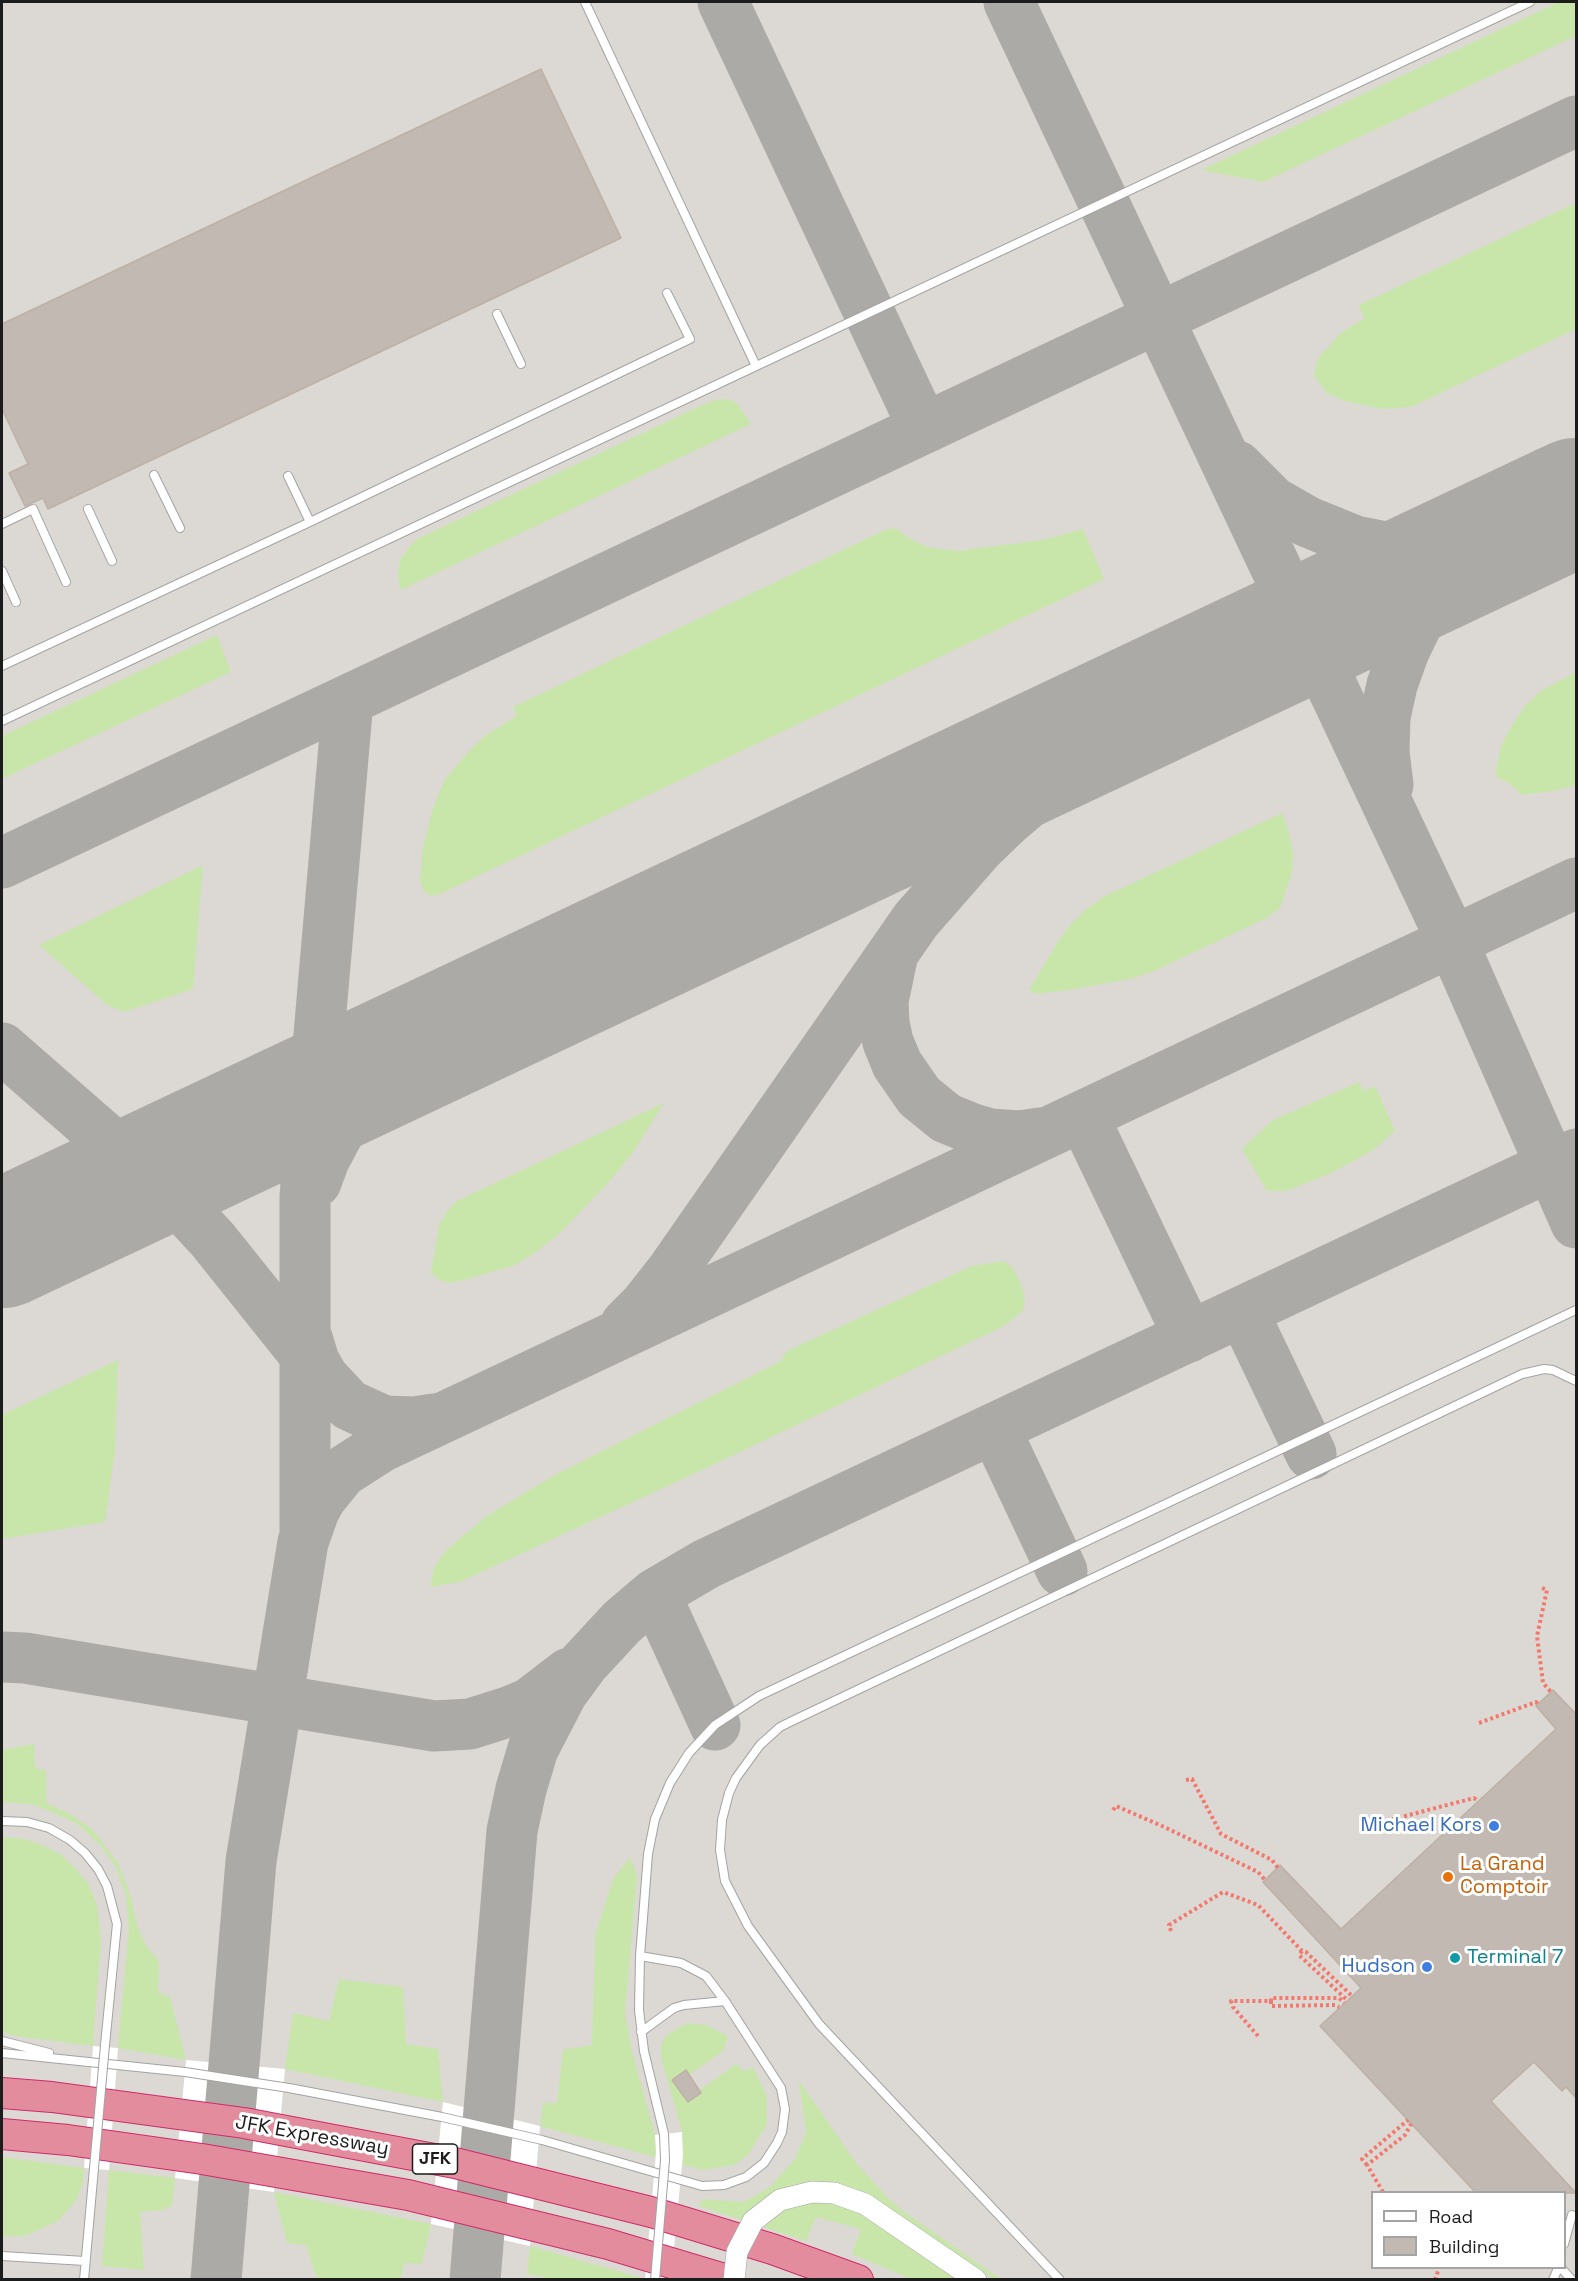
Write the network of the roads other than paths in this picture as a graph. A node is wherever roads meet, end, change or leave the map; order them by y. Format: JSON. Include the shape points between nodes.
{"nodes":[{"id":1,"x":585,"y":2,"type":"edge"},
{"id":2,"x":1530,"y":2,"type":"edge"},
{"id":3,"x":667,"y":293,"type":"dead end"},
{"id":4,"x":497,"y":314,"type":"dead end"},
{"id":5,"x":520,"y":364,"type":"dead end"},
{"id":6,"x":756,"y":366,"type":"junction"},
{"id":7,"x":154,"y":475,"type":"dead end"},
{"id":8,"x":288,"y":476,"type":"dead end"},
{"id":9,"x":88,"y":509,"type":"dead end"},
{"id":10,"x":310,"y":522,"type":"junction"},
{"id":11,"x":2,"y":524,"type":"edge"},
{"id":12,"x":180,"y":528,"type":"dead end"},
{"id":13,"x":112,"y":561,"type":"dead end"},
{"id":14,"x":2,"y":571,"type":"edge"},
{"id":15,"x":66,"y":582,"type":"dead end"},
{"id":16,"x":16,"y":602,"type":"dead end"},
{"id":17,"x":2,"y":666,"type":"edge"},
{"id":18,"x":2,"y":721,"type":"edge"},
{"id":19,"x":1576,"y":1310,"type":"edge"},
{"id":20,"x":1576,"y":1381,"type":"edge"},
{"id":21,"x":2,"y":1821,"type":"edge"},
{"id":22,"x":640,"y":1956,"type":"junction"},
{"id":23,"x":725,"y":2001,"type":"junction"},
{"id":24,"x":640,"y":2032,"type":"junction"},
{"id":25,"x":2,"y":2041,"type":"edge"},
{"id":26,"x":2,"y":2053,"type":"edge"},
{"id":27,"x":78,"y":2060,"type":"junction"},
{"id":28,"x":2,"y":2093,"type":"edge"},
{"id":29,"x":2,"y":2134,"type":"edge"},
{"id":30,"x":1572,"y":2215,"type":"dead end"},
{"id":31,"x":1566,"y":2237,"type":"edge"},
{"id":32,"x":2,"y":2256,"type":"edge"},
{"id":33,"x":85,"y":2261,"type":"junction"},
{"id":34,"x":1561,"y":2269,"type":"edge"},
{"id":35,"x":84,"y":2280,"type":"edge"},
{"id":36,"x":655,"y":2280,"type":"edge"},
{"id":37,"x":728,"y":2280,"type":"edge"},
{"id":38,"x":734,"y":2280,"type":"edge"},
{"id":39,"x":858,"y":2280,"type":"edge"},
{"id":40,"x":976,"y":2280,"type":"edge"},
{"id":41,"x":1060,"y":2280,"type":"edge"},
{"id":42,"x":1572,"y":2280,"type":"edge"}],
"edges":[{"from":1,"to":6,"type":"lane"},
{"from":2,"to":6,"type":"lane"},
{"from":3,"to":10,"type":"lane","via":[[690,339]]},
{"from":4,"to":5,"type":"lane"},
{"from":6,"to":18,"type":"lane"},
{"from":7,"to":12,"type":"lane"},
{"from":8,"to":10,"type":"lane"},
{"from":9,"to":13,"type":"lane"},
{"from":10,"to":17,"type":"lane"},
{"from":11,"to":15,"type":"lane","via":[[33,509]]},
{"from":14,"to":16,"type":"lane"},
{"from":19,"to":22,"type":"lane","via":[[730,1713],[688,1753],[663,1798],[650,1837]]},
{"from":20,"to":41,"type":"lane","via":[[1544,1369],[1490,1389],[792,1720],[760,1744],[736,1778],[722,1820],[720,1850],[728,1887],[748,1926],[819,2024]]},
{"from":21,"to":33,"type":"lane","bridge":true,"via":[[49,1828],[85,1853],[107,1886],[117,1924]]},
{"from":22,"to":23,"type":"lane","via":[[689,1966],[706,1976]]},
{"from":22,"to":24,"type":"lane"},
{"from":23,"to":24,"type":"lane","via":[[675,2008]]},
{"from":23,"to":27,"type":"lane","via":[[781,2088],[785,2121],[764,2163],[746,2177],[713,2187],[442,2117],[289,2088]]},
{"from":24,"to":36,"type":"lane","bridge":true,"via":[[664,2134]]},
{"from":25,"to":27,"type":"lane"},
{"from":26,"to":27,"type":"lane"},
{"from":28,"to":39,"type":"highway","name":"JFK Expressway","number":"JFK","via":[[233,2121],[455,2163],[661,2215]]},
{"from":29,"to":37,"type":"highway","name":"JFK Expressway","number":"JFK","via":[[202,2159],[408,2195],[553,2229]]},
{"from":30,"to":31,"type":"lane"},
{"from":32,"to":33,"type":"lane"},
{"from":33,"to":35,"type":"lane"},
{"from":34,"to":42,"type":"lane"},
{"from":38,"to":40,"type":"street","bridge":true,"via":[[737,2252],[753,2221],[780,2200],[813,2192],[834,2193],[865,2204]]}]}
